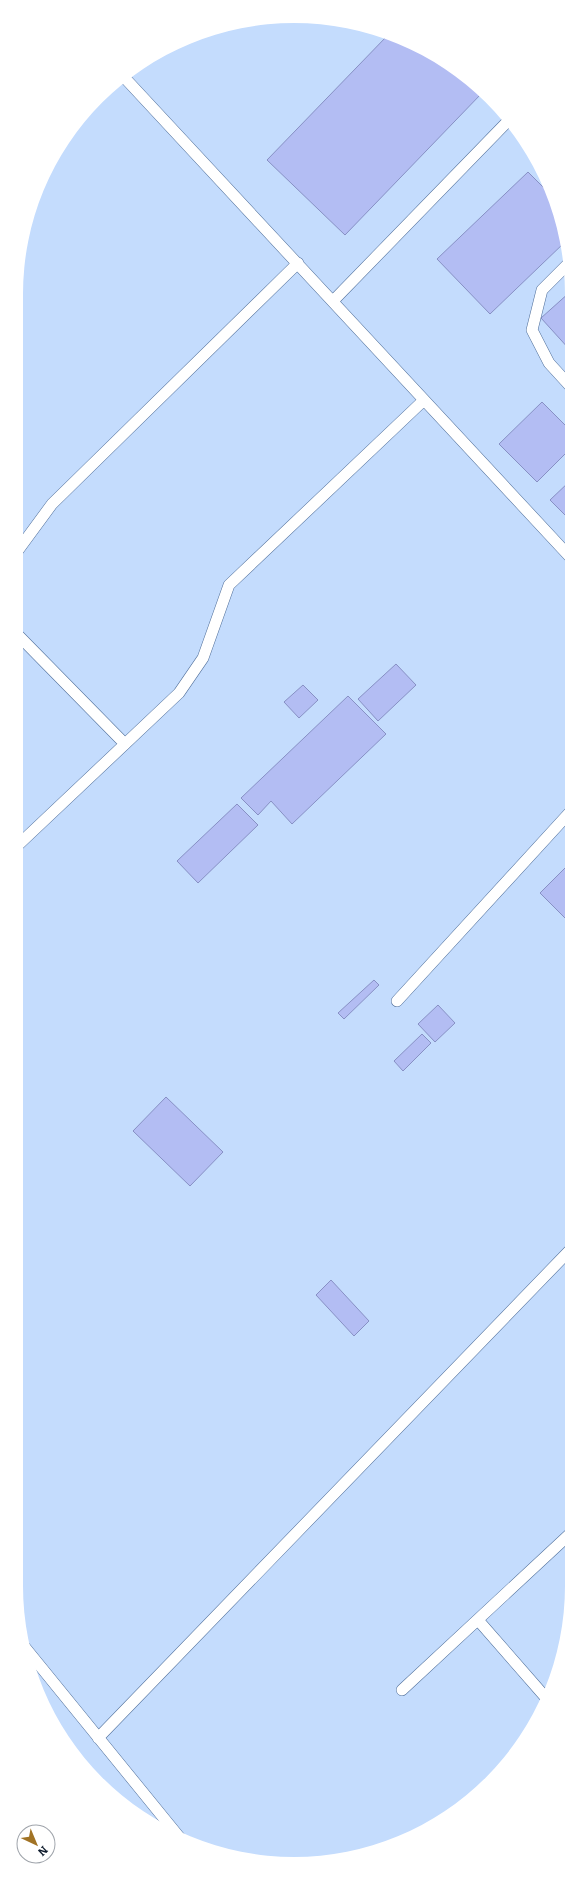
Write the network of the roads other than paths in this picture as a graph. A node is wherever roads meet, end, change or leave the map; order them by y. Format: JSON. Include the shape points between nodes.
{"nodes":[{"id":1,"x":127,"y":80,"type":"edge"},
{"id":2,"x":505,"y":124,"type":"edge"},
{"id":3,"x":298,"y":263,"type":"junction"},
{"id":4,"x":564,"y":268,"type":"edge"},
{"id":5,"x":333,"y":300,"type":"junction"},
{"id":6,"x":565,"y":381,"type":"edge"},
{"id":7,"x":424,"y":400,"type":"junction"},
{"id":8,"x":23,"y":543,"type":"edge"},
{"id":9,"x":565,"y":552,"type":"edge"},
{"id":10,"x":23,"y":640,"type":"edge"},
{"id":11,"x":125,"y":744,"type":"junction"},
{"id":12,"x":565,"y":818,"type":"edge"},
{"id":13,"x":23,"y":841,"type":"edge"},
{"id":14,"x":397,"y":1001,"type":"dead end"},
{"id":15,"x":565,"y":1255,"type":"edge"},
{"id":16,"x":565,"y":1539,"type":"edge"},
{"id":17,"x":478,"y":1620,"type":"junction"},
{"id":18,"x":32,"y":1656,"type":"edge"},
{"id":19,"x":402,"y":1690,"type":"dead end"},
{"id":20,"x":542,"y":1694,"type":"edge"},
{"id":21,"x":98,"y":1738,"type":"junction"},
{"id":22,"x":172,"y":1828,"type":"edge"}],
"edges":[{"from":1,"to":3,"type":"lane"},
{"from":2,"to":5,"type":"lane"},
{"from":3,"to":5,"type":"lane"},
{"from":3,"to":8,"type":"lane","via":[[52,504]]},
{"from":4,"to":6,"type":"lane","via":[[542,290],[532,330],[549,363]]},
{"from":5,"to":7,"type":"lane"},
{"from":7,"to":9,"type":"lane"},
{"from":7,"to":11,"type":"lane","via":[[229,585],[203,658],[179,693]]},
{"from":10,"to":11,"type":"lane"},
{"from":11,"to":13,"type":"lane"},
{"from":12,"to":14,"type":"lane"},
{"from":15,"to":21,"type":"lane"},
{"from":16,"to":17,"type":"lane"},
{"from":17,"to":19,"type":"lane"},
{"from":17,"to":20,"type":"lane"},
{"from":18,"to":21,"type":"lane"},
{"from":21,"to":22,"type":"lane"}]}
